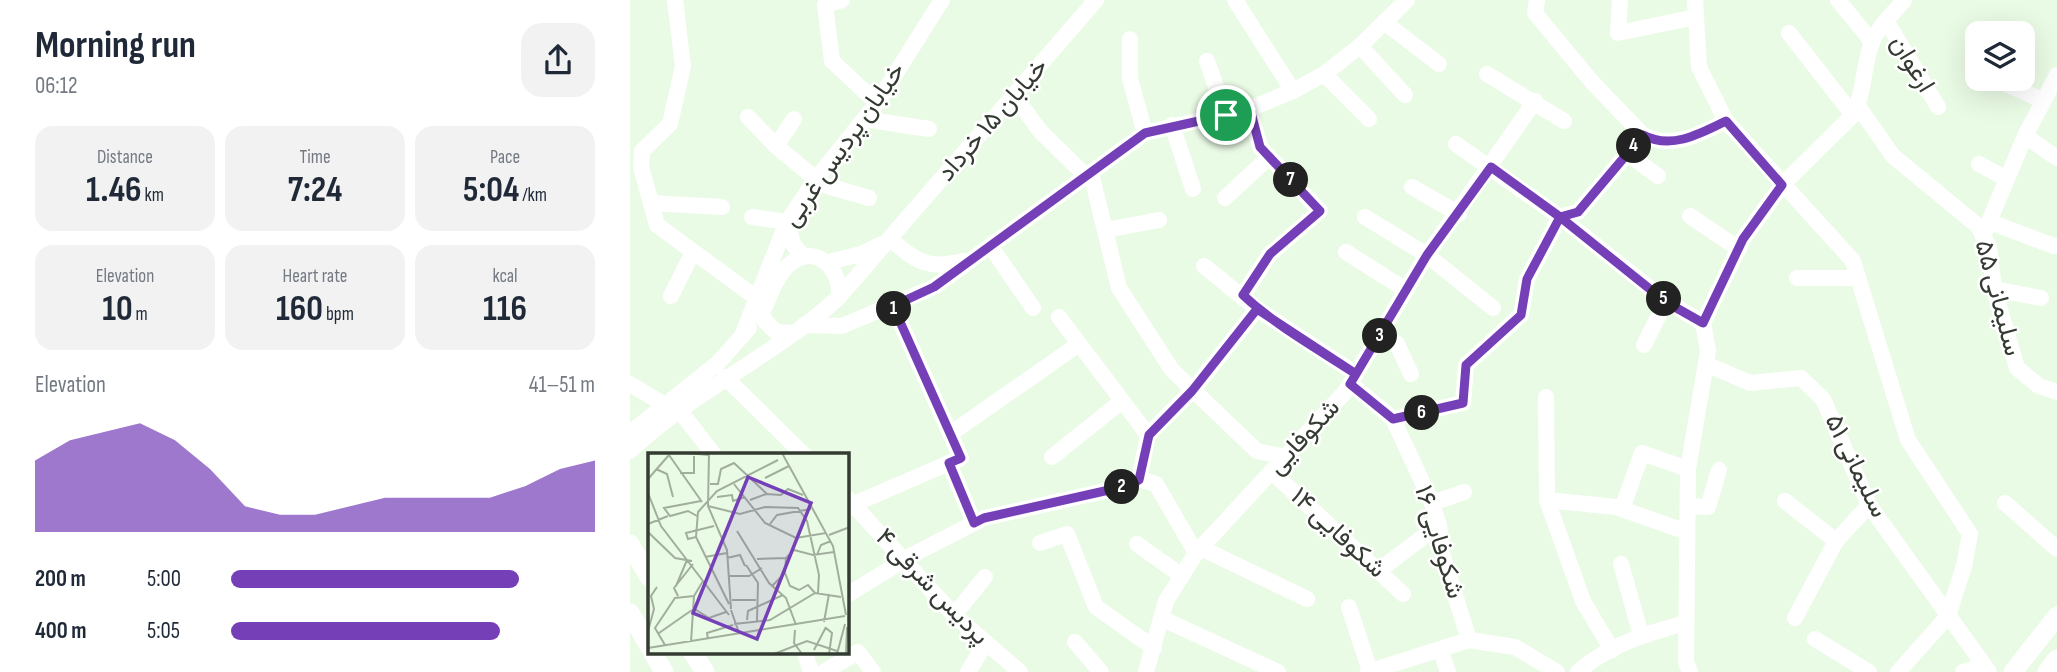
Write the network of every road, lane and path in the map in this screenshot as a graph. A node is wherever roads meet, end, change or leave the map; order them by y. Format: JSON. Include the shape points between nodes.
{"nodes":[{"id":1,"x":675,"y":0,"type":"edge"},
{"id":2,"x":842,"y":0,"type":"edge"},
{"id":3,"x":942,"y":0,"type":"edge"},
{"id":4,"x":1096,"y":0,"type":"edge"},
{"id":5,"x":1235,"y":0,"type":"edge"},
{"id":6,"x":1406,"y":0,"type":"edge"},
{"id":7,"x":1537,"y":0,"type":"edge"},
{"id":8,"x":1620,"y":0,"type":"edge"},
{"id":9,"x":1838,"y":0,"type":"edge"},
{"id":10,"x":1903,"y":0,"type":"edge"},
{"id":11,"x":1695,"y":8,"type":"edge"},
{"id":12,"x":1384,"y":22,"type":"junction"},
{"id":13,"x":1887,"y":22,"type":"junction"},
{"id":14,"x":1789,"y":33,"type":"dead end"},
{"id":15,"x":1130,"y":39,"type":"dead end"},
{"id":16,"x":1872,"y":41,"type":"junction"},
{"id":17,"x":1360,"y":46,"type":"junction"},
{"id":18,"x":1207,"y":61,"type":"dead end"},
{"id":19,"x":1439,"y":64,"type":"dead end"},
{"id":20,"x":1324,"y":74,"type":"junction"},
{"id":21,"x":1487,"y":74,"type":"dead end"},
{"id":22,"x":2057,"y":75,"type":"edge"},
{"id":23,"x":1293,"y":91,"type":"junction"},
{"id":24,"x":2022,"y":91,"type":"edge"},
{"id":25,"x":1405,"y":95,"type":"dead end"},
{"id":26,"x":1014,"y":96,"type":"junction"},
{"id":27,"x":2042,"y":100,"type":"junction"},
{"id":28,"x":1535,"y":101,"type":"junction"},
{"id":29,"x":877,"y":103,"type":"junction"},
{"id":30,"x":1938,"y":107,"type":"dead end"},
{"id":31,"x":1250,"y":109,"type":"junction"},
{"id":32,"x":1856,"y":111,"type":"junction"},
{"id":33,"x":1226,"y":115,"type":"junction"},
{"id":34,"x":748,"y":117,"type":"dead end"},
{"id":35,"x":794,"y":119,"type":"dead end"},
{"id":36,"x":864,"y":119,"type":"junction"},
{"id":37,"x":1369,"y":119,"type":"dead end"},
{"id":38,"x":1564,"y":121,"type":"dead end"},
{"id":39,"x":1726,"y":121,"type":"junction"},
{"id":40,"x":1172,"y":125,"type":"junction"},
{"id":41,"x":929,"y":129,"type":"dead end"},
{"id":42,"x":1145,"y":133,"type":"junction"},
{"id":43,"x":1643,"y":135,"type":"junction"},
{"id":44,"x":2025,"y":136,"type":"junction"},
{"id":45,"x":1456,"y":144,"type":"dead end"},
{"id":46,"x":776,"y":146,"type":"junction"},
{"id":47,"x":636,"y":147,"type":"edge"},
{"id":48,"x":1628,"y":154,"type":"junction"},
{"id":49,"x":1269,"y":157,"type":"junction"},
{"id":50,"x":2057,"y":158,"type":"edge"},
{"id":51,"x":1979,"y":164,"type":"dead end"},
{"id":52,"x":1491,"y":167,"type":"junction"},
{"id":53,"x":1089,"y":174,"type":"junction"},
{"id":54,"x":1658,"y":176,"type":"dead end"},
{"id":55,"x":2007,"y":179,"type":"junction"},
{"id":56,"x":815,"y":181,"type":"junction"},
{"id":57,"x":1782,"y":185,"type":"junction"},
{"id":58,"x":1412,"y":187,"type":"dead end"},
{"id":59,"x":1193,"y":189,"type":"dead end"},
{"id":60,"x":869,"y":198,"type":"dead end"},
{"id":61,"x":1225,"y":198,"type":"dead end"},
{"id":62,"x":651,"y":203,"type":"junction"},
{"id":63,"x":722,"y":207,"type":"dead end"},
{"id":64,"x":1458,"y":214,"type":"junction"},
{"id":65,"x":1690,"y":215,"type":"dead end"},
{"id":66,"x":752,"y":217,"type":"dead end"},
{"id":67,"x":1365,"y":217,"type":"dead end"},
{"id":68,"x":1560,"y":217,"type":"junction"},
{"id":69,"x":1159,"y":220,"type":"dead end"},
{"id":70,"x":787,"y":222,"type":"junction"},
{"id":71,"x":1987,"y":229,"type":"junction"},
{"id":72,"x":1105,"y":230,"type":"junction"},
{"id":73,"x":891,"y":240,"type":"junction"},
{"id":74,"x":2054,"y":246,"type":"dead end"},
{"id":75,"x":991,"y":247,"type":"junction"},
{"id":76,"x":1739,"y":249,"type":"junction"},
{"id":77,"x":693,"y":252,"type":"junction"},
{"id":78,"x":1346,"y":252,"type":"dead end"},
{"id":79,"x":1427,"y":255,"type":"junction"},
{"id":80,"x":803,"y":257,"type":"junction"},
{"id":81,"x":971,"y":259,"type":"junction"},
{"id":82,"x":828,"y":262,"type":"junction"},
{"id":83,"x":1204,"y":267,"type":"dead end"},
{"id":84,"x":1797,"y":278,"type":"dead end"},
{"id":85,"x":1858,"y":278,"type":"junction"},
{"id":86,"x":1994,"y":289,"type":"junction"},
{"id":87,"x":1406,"y":290,"type":"junction"},
{"id":88,"x":1243,"y":295,"type":"junction"},
{"id":89,"x":671,"y":296,"type":"dead end"},
{"id":90,"x":839,"y":297,"type":"junction"},
{"id":91,"x":2042,"y":298,"type":"dead end"},
{"id":92,"x":1666,"y":302,"type":"junction"},
{"id":93,"x":760,"y":306,"type":"junction"},
{"id":94,"x":893,"y":306,"type":"junction"},
{"id":95,"x":1033,"y":308,"type":"dead end"},
{"id":96,"x":1493,"y":308,"type":"dead end"},
{"id":97,"x":1257,"y":309,"type":"junction"},
{"id":98,"x":1059,"y":317,"type":"dead end"},
{"id":99,"x":1703,"y":323,"type":"junction"},
{"id":100,"x":798,"y":329,"type":"junction"},
{"id":101,"x":1382,"y":333,"type":"junction"},
{"id":102,"x":1079,"y":344,"type":"junction"},
{"id":103,"x":1644,"y":345,"type":"dead end"},
{"id":104,"x":1706,"y":364,"type":"junction"},
{"id":105,"x":1411,"y":374,"type":"dead end"},
{"id":106,"x":725,"y":377,"type":"junction"},
{"id":107,"x":1353,"y":379,"type":"junction"},
{"id":108,"x":630,"y":384,"type":"edge"},
{"id":109,"x":1192,"y":391,"type":"junction"},
{"id":110,"x":2057,"y":392,"type":"edge"},
{"id":111,"x":1546,"y":397,"type":"dead end"},
{"id":112,"x":1122,"y":401,"type":"junction"},
{"id":113,"x":673,"y":408,"type":"junction"},
{"id":114,"x":1393,"y":419,"type":"junction"},
{"id":115,"x":630,"y":433,"type":"edge"},
{"id":116,"x":950,"y":434,"type":"junction"},
{"id":117,"x":1149,"y":435,"type":"junction"},
{"id":118,"x":630,"y":451,"type":"edge"},
{"id":119,"x":712,"y":453,"type":"edge"},
{"id":120,"x":802,"y":453,"type":"edge"},
{"id":121,"x":1052,"y":457,"type":"dead end"},
{"id":122,"x":1286,"y":457,"type":"junction"},
{"id":123,"x":949,"y":463,"type":"junction"},
{"id":124,"x":1688,"y":469,"type":"junction"},
{"id":125,"x":1719,"y":470,"type":"dead end"},
{"id":126,"x":1272,"y":472,"type":"junction"},
{"id":127,"x":1139,"y":480,"type":"junction"},
{"id":128,"x":1464,"y":492,"type":"dead end"},
{"id":129,"x":1547,"y":500,"type":"junction"},
{"id":130,"x":851,"y":501,"type":"edge"},
{"id":131,"x":1785,"y":501,"type":"dead end"},
{"id":132,"x":1432,"y":503,"type":"junction"},
{"id":133,"x":2004,"y":503,"type":"dead end"},
{"id":134,"x":1869,"y":505,"type":"junction"},
{"id":135,"x":1688,"y":506,"type":"junction"},
{"id":136,"x":1622,"y":509,"type":"junction"},
{"id":137,"x":974,"y":523,"type":"junction"},
{"id":138,"x":1439,"y":525,"type":"junction"},
{"id":139,"x":1687,"y":533,"type":"junction"},
{"id":140,"x":1836,"y":541,"type":"junction"},
{"id":141,"x":1040,"y":543,"type":"dead end"},
{"id":142,"x":630,"y":544,"type":"edge"},
{"id":143,"x":1137,"y":544,"type":"dead end"},
{"id":144,"x":2057,"y":549,"type":"edge"},
{"id":145,"x":1199,"y":551,"type":"junction"},
{"id":146,"x":903,"y":561,"type":"junction"},
{"id":147,"x":1621,"y":564,"type":"dead end"},
{"id":148,"x":1378,"y":571,"type":"junction"},
{"id":149,"x":648,"y":575,"type":"edge"},
{"id":150,"x":1182,"y":576,"type":"junction"},
{"id":151,"x":985,"y":577,"type":"dead end"},
{"id":152,"x":849,"y":594,"type":"edge"},
{"id":153,"x":1403,"y":594,"type":"dead end"},
{"id":154,"x":1307,"y":599,"type":"dead end"},
{"id":155,"x":1349,"y":607,"type":"dead end"},
{"id":156,"x":630,"y":613,"type":"edge"},
{"id":157,"x":954,"y":615,"type":"junction"},
{"id":158,"x":1948,"y":616,"type":"junction"},
{"id":159,"x":2057,"y":616,"type":"edge"},
{"id":160,"x":1795,"y":618,"type":"dead end"},
{"id":161,"x":1163,"y":619,"type":"junction"},
{"id":162,"x":1686,"y":623,"type":"junction"},
{"id":163,"x":1641,"y":635,"type":"junction"},
{"id":164,"x":1815,"y":639,"type":"dead end"},
{"id":165,"x":1469,"y":640,"type":"junction"},
{"id":166,"x":1075,"y":642,"type":"dead end"},
{"id":167,"x":648,"y":643,"type":"edge"},
{"id":168,"x":985,"y":644,"type":"junction"},
{"id":169,"x":1154,"y":648,"type":"junction"},
{"id":170,"x":1612,"y":650,"type":"junction"},
{"id":171,"x":1441,"y":651,"type":"junction"},
{"id":172,"x":654,"y":654,"type":"edge"},
{"id":173,"x":695,"y":654,"type":"edge"},
{"id":174,"x":805,"y":654,"type":"edge"},
{"id":175,"x":2057,"y":659,"type":"edge"},
{"id":176,"x":1986,"y":668,"type":"edge"},
{"id":177,"x":664,"y":672,"type":"edge"},
{"id":178,"x":705,"y":672,"type":"edge"},
{"id":179,"x":811,"y":672,"type":"edge"},
{"id":180,"x":824,"y":672,"type":"edge"},
{"id":181,"x":873,"y":672,"type":"edge"},
{"id":182,"x":968,"y":672,"type":"edge"},
{"id":183,"x":1020,"y":672,"type":"edge"},
{"id":184,"x":1101,"y":672,"type":"edge"},
{"id":185,"x":1146,"y":672,"type":"edge"},
{"id":186,"x":1278,"y":672,"type":"edge"},
{"id":187,"x":1369,"y":672,"type":"edge"},
{"id":188,"x":1448,"y":672,"type":"edge"},
{"id":189,"x":1557,"y":672,"type":"edge"},
{"id":190,"x":1578,"y":672,"type":"edge"},
{"id":191,"x":1690,"y":672,"type":"edge"},
{"id":192,"x":1869,"y":672,"type":"edge"},
{"id":193,"x":1898,"y":672,"type":"edge"},
{"id":194,"x":1963,"y":672,"type":"edge"},
{"id":195,"x":2013,"y":672,"type":"edge"},
{"id":196,"x":2047,"y":672,"type":"edge"}],
"edges":[{"from":1,"to":47,"type":"street","via":[[683,65],[673,113],[670,124]]},
{"from":2,"to":29,"type":"street","via":[[825,5],[832,61]]},
{"from":3,"to":29,"type":"street","name":"خیابان پردیس غربی"},
{"from":4,"to":26,"type":"street","name":"خیابان ۱۵ خرداد"},
{"from":5,"to":23,"type":"street"},
{"from":6,"to":12,"type":"street"},
{"from":7,"to":43,"type":"street","via":[[1535,13]]},
{"from":8,"to":11,"type":"street","via":[[1618,33]]},
{"from":9,"to":16,"type":"street"},
{"from":10,"to":13,"type":"street"},
{"from":11,"to":39,"type":"street","via":[[1699,67]]},
{"from":12,"to":17,"type":"street"},
{"from":12,"to":19,"type":"street"},
{"from":13,"to":16,"type":"street"},
{"from":13,"to":30,"type":"street","name":"ارغوان"},
{"from":14,"to":32,"type":"street","name":"سلیمانی ۵۵"},
{"from":15,"to":42,"type":"street","via":[[1130,79]]},
{"from":16,"to":32,"type":"street"},
{"from":17,"to":20,"type":"street"},
{"from":17,"to":25,"type":"street"},
{"from":18,"to":33,"type":"street"},
{"from":20,"to":23,"type":"street"},
{"from":20,"to":37,"type":"street"},
{"from":21,"to":28,"type":"street"},
{"from":22,"to":27,"type":"street"},
{"from":23,"to":31,"type":"street"},
{"from":24,"to":27,"type":"street"},
{"from":26,"to":53,"type":"street","via":[[1041,132]]},
{"from":26,"to":73,"type":"street","name":"خیابان ۱۵ خرداد"},
{"from":27,"to":44,"type":"street"},
{"from":28,"to":38,"type":"street"},
{"from":28,"to":52,"type":"street","name":"شکوفایی"},
{"from":29,"to":36,"type":"street","name":"خیابان پردیس غربی"},
{"from":31,"to":33,"type":"street"},
{"from":31,"to":49,"type":"street","via":[[1260,147]]},
{"from":32,"to":57,"type":"street"},
{"from":32,"to":71,"type":"street","name":"سلیمانی ۵۵","via":[[1892,156]]},
{"from":33,"to":40,"type":"street"},
{"from":34,"to":46,"type":"street"},
{"from":35,"to":46,"type":"street"},
{"from":36,"to":41,"type":"street"},
{"from":36,"to":56,"type":"street","name":"خیابان پردیس غربی"},
{"from":39,"to":43,"type":"street","via":[[1686,140]]},
{"from":39,"to":57,"type":"street"},
{"from":40,"to":42,"type":"street"},
{"from":40,"to":59,"type":"street"},
{"from":42,"to":53,"type":"street"},
{"from":43,"to":48,"type":"street"},
{"from":44,"to":50,"type":"street"},
{"from":44,"to":55,"type":"street"},
{"from":45,"to":52,"type":"street"},
{"from":46,"to":56,"type":"street"},
{"from":47,"to":62,"type":"street"},
{"from":48,"to":54,"type":"street"},
{"from":48,"to":68,"type":"street","via":[[1578,212]]},
{"from":49,"to":61,"type":"street"},
{"from":49,"to":88,"type":"street","via":[[1320,211],[1270,254]]},
{"from":51,"to":55,"type":"street"},
{"from":52,"to":64,"type":"street","name":"شکوفایی"},
{"from":52,"to":68,"type":"street"},
{"from":53,"to":72,"type":"street"},
{"from":53,"to":75,"type":"street"},
{"from":55,"to":71,"type":"street"},
{"from":56,"to":60,"type":"street"},
{"from":56,"to":70,"type":"street","name":"خیابان پردیس غربی"},
{"from":57,"to":76,"type":"street"},
{"from":57,"to":85,"type":"street","via":[[1853,261]]},
{"from":58,"to":64,"type":"street"},
{"from":62,"to":63,"type":"street"},
{"from":62,"to":77,"type":"street","via":[[657,225]]},
{"from":64,"to":79,"type":"street","name":"شکوفایی"},
{"from":65,"to":76,"type":"street"},
{"from":66,"to":70,"type":"street"},
{"from":67,"to":79,"type":"street"},
{"from":68,"to":92,"type":"street"},
{"from":68,"to":114,"type":"street","via":[[1527,279],[1521,315],[1466,365],[1463,403]]},
{"from":69,"to":72,"type":"street"},
{"from":70,"to":80,"type":"street","via":[[793,244]]},
{"from":70,"to":93,"type":"street","name":"خیابان پردیس غربی"},
{"from":71,"to":74,"type":"street"},
{"from":71,"to":86,"type":"street","name":"سلیمانی ۵۵"},
{"from":72,"to":109,"type":"street","via":[[1119,288],[1172,370]]},
{"from":73,"to":81,"type":"street","via":[[918,263],[935,266]]},
{"from":73,"to":82,"type":"street"},
{"from":73,"to":90,"type":"street","name":"خیابان ۱۵ خرداد"},
{"from":75,"to":81,"type":"street"},
{"from":75,"to":95,"type":"street"},
{"from":76,"to":99,"type":"street"},
{"from":77,"to":89,"type":"street"},
{"from":77,"to":93,"type":"street"},
{"from":78,"to":87,"type":"street"},
{"from":79,"to":87,"type":"street","name":"شکوفایی"},
{"from":79,"to":96,"type":"street"},
{"from":80,"to":82,"type":"street"},
{"from":80,"to":93,"type":"street","via":[[783,271]]},
{"from":81,"to":94,"type":"street","via":[[934,287]]},
{"from":82,"to":90,"type":"street","via":[[841,284]]},
{"from":83,"to":88,"type":"street","name":"شکوفایی ۱۶"},
{"from":84,"to":85,"type":"street"},
{"from":85,"to":158,"type":"street","via":[[1908,440],[1970,534]]},
{"from":86,"to":91,"type":"street"},
{"from":86,"to":110,"type":"street","name":"سلیمانی ۵۵","via":[[2017,368],[2039,386]]},
{"from":87,"to":101,"type":"street","name":"شکوفایی"},
{"from":88,"to":97,"type":"street","name":"شکوفایی ۱۶"},
{"from":90,"to":100,"type":"street"},
{"from":92,"to":99,"type":"street"},
{"from":92,"to":103,"type":"street"},
{"from":93,"to":100,"type":"street","via":[[776,332]]},
{"from":93,"to":113,"type":"street","via":[[742,335]]},
{"from":94,"to":100,"type":"street","via":[[842,326]]},
{"from":94,"to":116,"type":"street"},
{"from":97,"to":107,"type":"street","name":"شکوفایی ۱۶"},
{"from":97,"to":109,"type":"street"},
{"from":98,"to":102,"type":"street"},
{"from":99,"to":104,"type":"street"},
{"from":100,"to":106,"type":"street"},
{"from":101,"to":105,"type":"street","via":[[1397,344]]},
{"from":101,"to":107,"type":"street","name":"شکوفایی"},
{"from":102,"to":112,"type":"street"},
{"from":102,"to":116,"type":"street"},
{"from":104,"to":124,"type":"street"},
{"from":104,"to":134,"type":"street","name":"سلیمانی ۵۱","via":[[1750,383],[1801,379],[1823,399]]},
{"from":106,"to":113,"type":"street"},
{"from":106,"to":120,"type":"street"},
{"from":107,"to":114,"type":"street","name":"شکوفایی ۱۶"},
{"from":107,"to":122,"type":"street","name":"شکوفایی"},
{"from":108,"to":113,"type":"street"},
{"from":109,"to":117,"type":"street"},
{"from":109,"to":122,"type":"street","via":[[1257,451]]},
{"from":111,"to":129,"type":"street"},
{"from":112,"to":117,"type":"street"},
{"from":112,"to":121,"type":"street"},
{"from":113,"to":115,"type":"street"},
{"from":113,"to":118,"type":"street"},
{"from":113,"to":119,"type":"street"},
{"from":114,"to":132,"type":"street","name":"شکوفایی ۱۶"},
{"from":116,"to":123,"type":"street","via":[[961,458]]},
{"from":117,"to":127,"type":"street"},
{"from":122,"to":126,"type":"street","name":"شکوفایی"},
{"from":123,"to":130,"type":"street"},
{"from":123,"to":137,"type":"street"},
{"from":124,"to":135,"type":"street"},
{"from":124,"to":136,"type":"street","via":[[1642,453]]},
{"from":125,"to":135,"type":"street","via":[[1708,507]]},
{"from":126,"to":145,"type":"street","name":"شکوفایی"},
{"from":126,"to":148,"type":"street","name":"شکوفایی ۱۴"},
{"from":127,"to":137,"type":"street"},
{"from":127,"to":145,"type":"street","via":[[1156,484]]},
{"from":128,"to":132,"type":"street"},
{"from":129,"to":136,"type":"street"},
{"from":129,"to":170,"type":"street","via":[[1583,601]]},
{"from":130,"to":146,"type":"street","name":"پردیس شرقی ۴"},
{"from":131,"to":140,"type":"street"},
{"from":132,"to":138,"type":"street","name":"شکوفایی ۱۶"},
{"from":133,"to":144,"type":"street"},
{"from":134,"to":140,"type":"street"},
{"from":134,"to":158,"type":"street","name":"سلیمانی ۵۱"},
{"from":135,"to":139,"type":"street"},
{"from":136,"to":139,"type":"street"},
{"from":137,"to":146,"type":"street"},
{"from":138,"to":148,"type":"street"},
{"from":138,"to":165,"type":"street","name":"شکوفایی ۱۶","via":[[1442,553]]},
{"from":139,"to":162,"type":"street"},
{"from":140,"to":160,"type":"street"},
{"from":141,"to":169,"type":"street","via":[[1066,534],[1096,607]]},
{"from":142,"to":149,"type":"main road"},
{"from":143,"to":150,"type":"street"},
{"from":145,"to":150,"type":"street","name":"شکوفایی"},
{"from":145,"to":154,"type":"street"},
{"from":146,"to":152,"type":"street"},
{"from":146,"to":157,"type":"street","name":"پردیس شرقی ۴"},
{"from":147,"to":163,"type":"street"},
{"from":148,"to":153,"type":"street","name":"شکوفایی ۱۴"},
{"from":150,"to":161,"type":"street","name":"شکوفایی","via":[[1166,601]]},
{"from":151,"to":157,"type":"street"},
{"from":155,"to":187,"type":"street"},
{"from":156,"to":167,"type":"main road"},
{"from":157,"to":168,"type":"street","name":"پردیس شرقی ۴"},
{"from":158,"to":176,"type":"street","name":"سلیمانی ۵۱"},
{"from":158,"to":193,"type":"street"},
{"from":159,"to":195,"type":"main road"},
{"from":161,"to":169,"type":"street","name":"شکوفایی"},
{"from":161,"to":186,"type":"street"},
{"from":162,"to":163,"type":"street"},
{"from":162,"to":191,"type":"street"},
{"from":163,"to":170,"type":"street"},
{"from":164,"to":192,"type":"street"},
{"from":165,"to":171,"type":"street"},
{"from":165,"to":189,"type":"street","via":[[1515,647]]},
{"from":166,"to":184,"type":"street"},
{"from":168,"to":182,"type":"street"},
{"from":168,"to":183,"type":"street","name":"پردیس شرقی ۴"},
{"from":169,"to":185,"type":"street","name":"شکوفایی"},
{"from":170,"to":190,"type":"street"},
{"from":171,"to":187,"type":"street"},
{"from":171,"to":188,"type":"street"},
{"from":172,"to":177,"type":"main road"},
{"from":173,"to":178,"type":"main road"},
{"from":174,"to":179,"type":"street"},
{"from":175,"to":196,"type":"main road"},
{"from":176,"to":194,"type":"street"},
{"from":180,"to":181,"type":"street","via":[[858,652]]}]}
